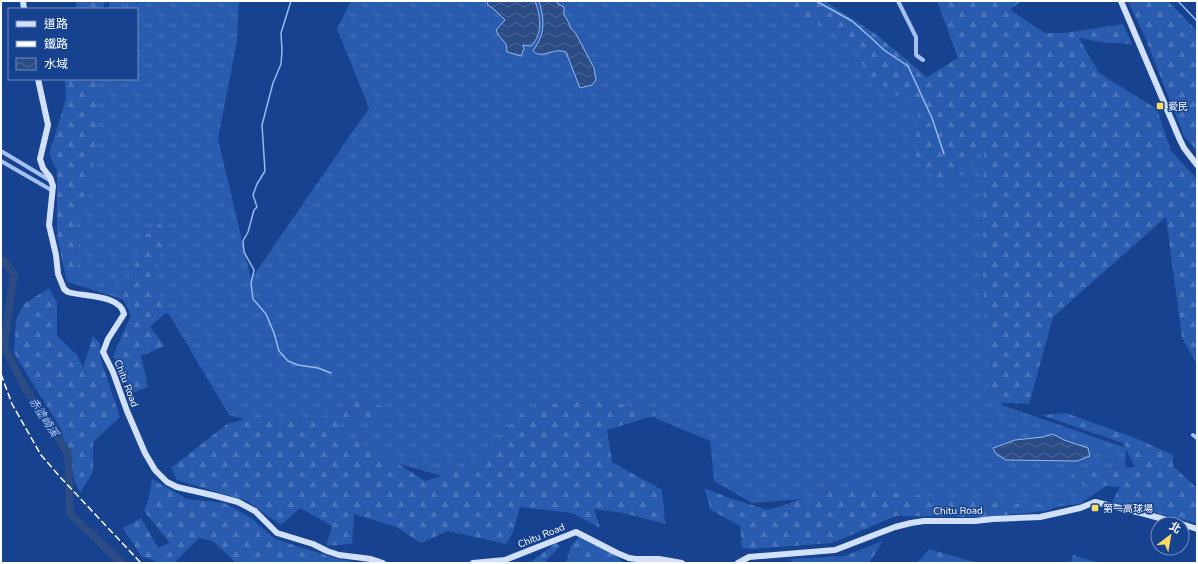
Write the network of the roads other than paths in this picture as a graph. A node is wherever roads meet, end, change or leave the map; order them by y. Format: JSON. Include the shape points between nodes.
{"nodes":[{"id":1,"x":898,"y":1,"type":"edge"},
{"id":2,"x":1122,"y":1,"type":"edge"},
{"id":3,"x":923,"y":60,"type":"dead end"},
{"id":4,"x":38,"y":80,"type":"edge"},
{"id":5,"x":1,"y":151,"type":"edge"},
{"id":6,"x":1,"y":161,"type":"edge"},
{"id":7,"x":1197,"y":165,"type":"edge"},
{"id":8,"x":51,"y":181,"type":"junction"},
{"id":9,"x":53,"y":192,"type":"junction"},
{"id":10,"x":1152,"y":516,"type":"edge"},
{"id":11,"x":383,"y":563,"type":"edge"},
{"id":12,"x":473,"y":563,"type":"edge"},
{"id":13,"x":682,"y":563,"type":"edge"},
{"id":14,"x":738,"y":563,"type":"edge"}],
"edges":[{"from":1,"to":3,"type":"street","via":[[916,37],[916,55]]},
{"from":2,"to":7,"type":"street","via":[[1180,140]]},
{"from":4,"to":8,"type":"street","name":"Chitu Road","via":[[48,125],[40,159]]},
{"from":5,"to":8,"type":"street"},
{"from":6,"to":9,"type":"street"},
{"from":8,"to":9,"type":"street","name":"Chitu Road"},
{"from":9,"to":11,"type":"street","name":"Chitu Road","via":[[49,225],[58,274],[64,289],[73,294],[100,297],[123,309],[124,314],[103,352],[113,372],[126,411],[155,470],[177,488],[238,502],[255,511],[277,533],[327,551]]},
{"from":10,"to":14,"type":"street","name":"Chitu Road","via":[[1095,502],[1040,518],[924,521],[895,527],[835,550],[749,557]]},
{"from":12,"to":13,"type":"street","name":"Chitu Road","via":[[505,560],[576,532],[629,558]]}]}
